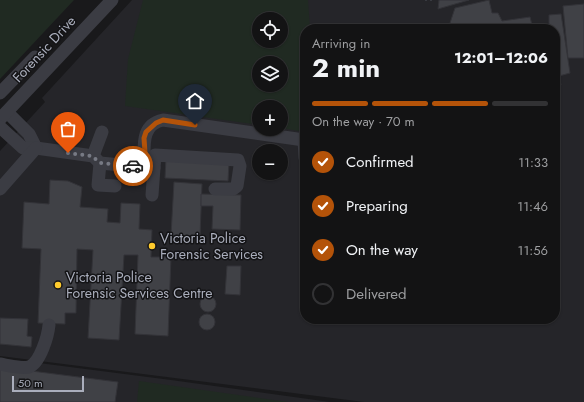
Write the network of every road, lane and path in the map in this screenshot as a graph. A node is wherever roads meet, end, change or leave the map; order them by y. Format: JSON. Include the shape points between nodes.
{"nodes":[{"id":1,"x":112,"y":0,"type":"edge"},
{"id":2,"x":425,"y":0,"type":"edge"},
{"id":3,"x":435,"y":0,"type":"edge"},
{"id":4,"x":36,"y":57,"type":"dead end"},
{"id":5,"x":0,"y":93,"type":"edge"},
{"id":6,"x":4,"y":116,"type":"edge"},
{"id":7,"x":0,"y":126,"type":"edge"},
{"id":8,"x":102,"y":132,"type":"dead end"},
{"id":9,"x":300,"y":139,"type":"edge"},
{"id":10,"x":36,"y":148,"type":"junction"},
{"id":11,"x":96,"y":160,"type":"junction"},
{"id":12,"x":149,"y":167,"type":"junction"},
{"id":13,"x":115,"y":186,"type":"dead end"},
{"id":14,"x":0,"y":189,"type":"edge"},
{"id":15,"x":215,"y":189,"type":"dead end"},
{"id":16,"x":152,"y":195,"type":"dead end"},
{"id":17,"x":49,"y":325,"type":"dead end"},
{"id":18,"x":0,"y":364,"type":"edge"}],
"edges":[{"from":1,"to":6,"type":"street","name":"Forensic Drive"},
{"from":2,"to":3,"type":"path"},
{"from":4,"to":5,"type":"street"},
{"from":6,"to":10,"type":"street","via":[[29,134]]},
{"from":7,"to":10,"type":"street","via":[[23,148]]},
{"from":8,"to":11,"type":"street"},
{"from":9,"to":12,"type":"street","via":[[163,120],[156,123],[145,135]]},
{"from":10,"to":11,"type":"street"},
{"from":10,"to":14,"type":"street"},
{"from":11,"to":12,"type":"street"},
{"from":11,"to":13,"type":"street","via":[[98,185]]},
{"from":12,"to":15,"type":"street","via":[[155,155],[238,160],[238,186],[229,190]]},
{"from":12,"to":16,"type":"street"},
{"from":17,"to":18,"type":"street","via":[[36,359],[27,368]]}]}
